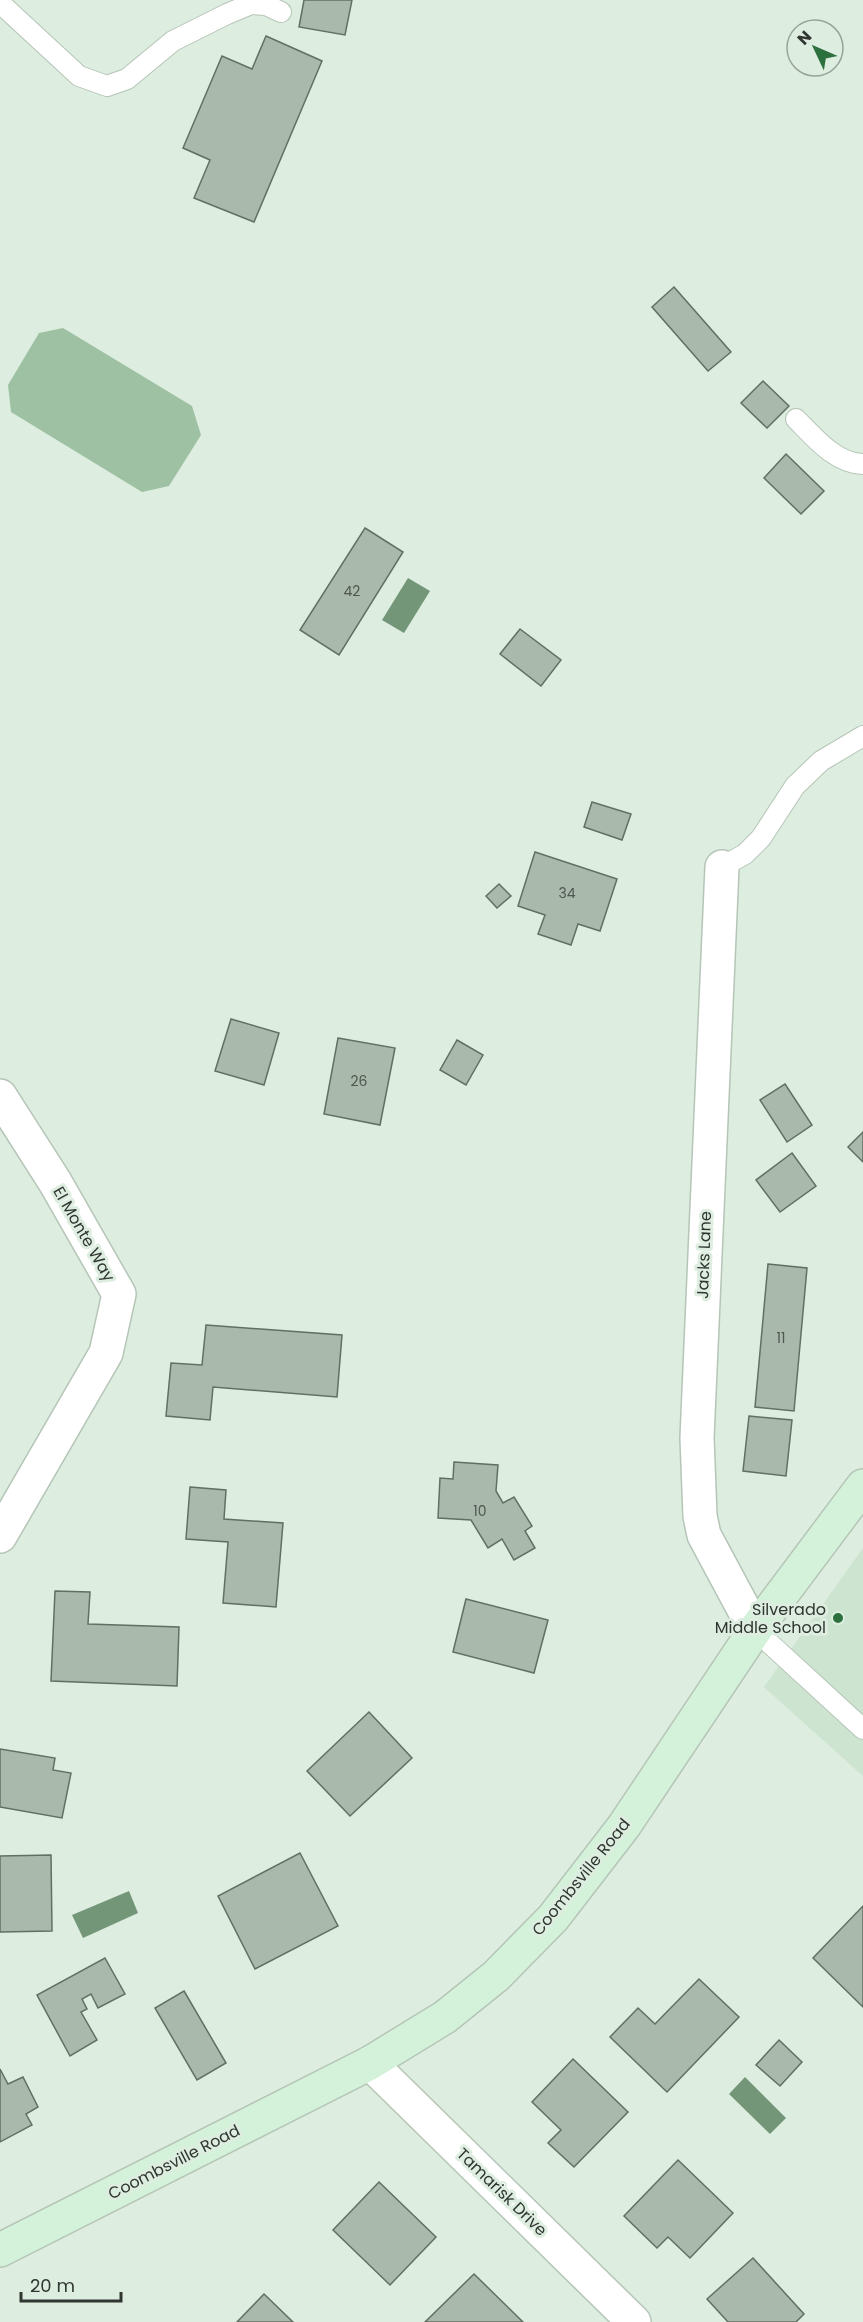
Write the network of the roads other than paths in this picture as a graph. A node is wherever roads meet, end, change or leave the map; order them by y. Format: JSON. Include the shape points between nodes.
{"nodes":[{"id":1,"x":0,"y":3,"type":"edge"},
{"id":2,"x":281,"y":12,"type":"dead end"},
{"id":3,"x":796,"y":420,"type":"dead end"},
{"id":4,"x":863,"y":464,"type":"edge"},
{"id":5,"x":863,"y":736,"type":"edge"},
{"id":6,"x":722,"y":867,"type":"joint"},
{"id":7,"x":0,"y":1096,"type":"edge"},
{"id":8,"x":863,"y":1486,"type":"edge"},
{"id":9,"x":0,"y":1536,"type":"edge"},
{"id":10,"x":755,"y":1630,"type":"junction"},
{"id":11,"x":863,"y":1729,"type":"edge"},
{"id":12,"x":370,"y":2063,"type":"junction"},
{"id":13,"x":0,"y":2250,"type":"edge"},
{"id":14,"x":634,"y":2322,"type":"edge"}],
"edges":[{"from":1,"to":2,"type":"lane","via":[[79,76],[107,86],[127,79],[173,41],[250,3]]},
{"from":3,"to":4,"type":"lane","via":[[843,460]]},
{"from":5,"to":6,"type":"lane","via":[[821,761],[795,786],[761,838],[745,854]]},
{"from":6,"to":10,"type":"street","name":"Jacks Lane","via":[[697,1438],[700,1516],[712,1553]]},
{"from":7,"to":9,"type":"street","name":"El Monte Way","via":[[119,1294],[106,1353]]},
{"from":8,"to":10,"type":"street","name":"Coombsville Road"},
{"from":10,"to":11,"type":"lane"},
{"from":10,"to":12,"type":"street","name":"Coombsville Road","via":[[630,1817],[553,1918],[496,1976],[445,2017]]},
{"from":12,"to":13,"type":"street","name":"Coombsville Road"},
{"from":12,"to":14,"type":"street","name":"Tamarisk Drive"}]}
